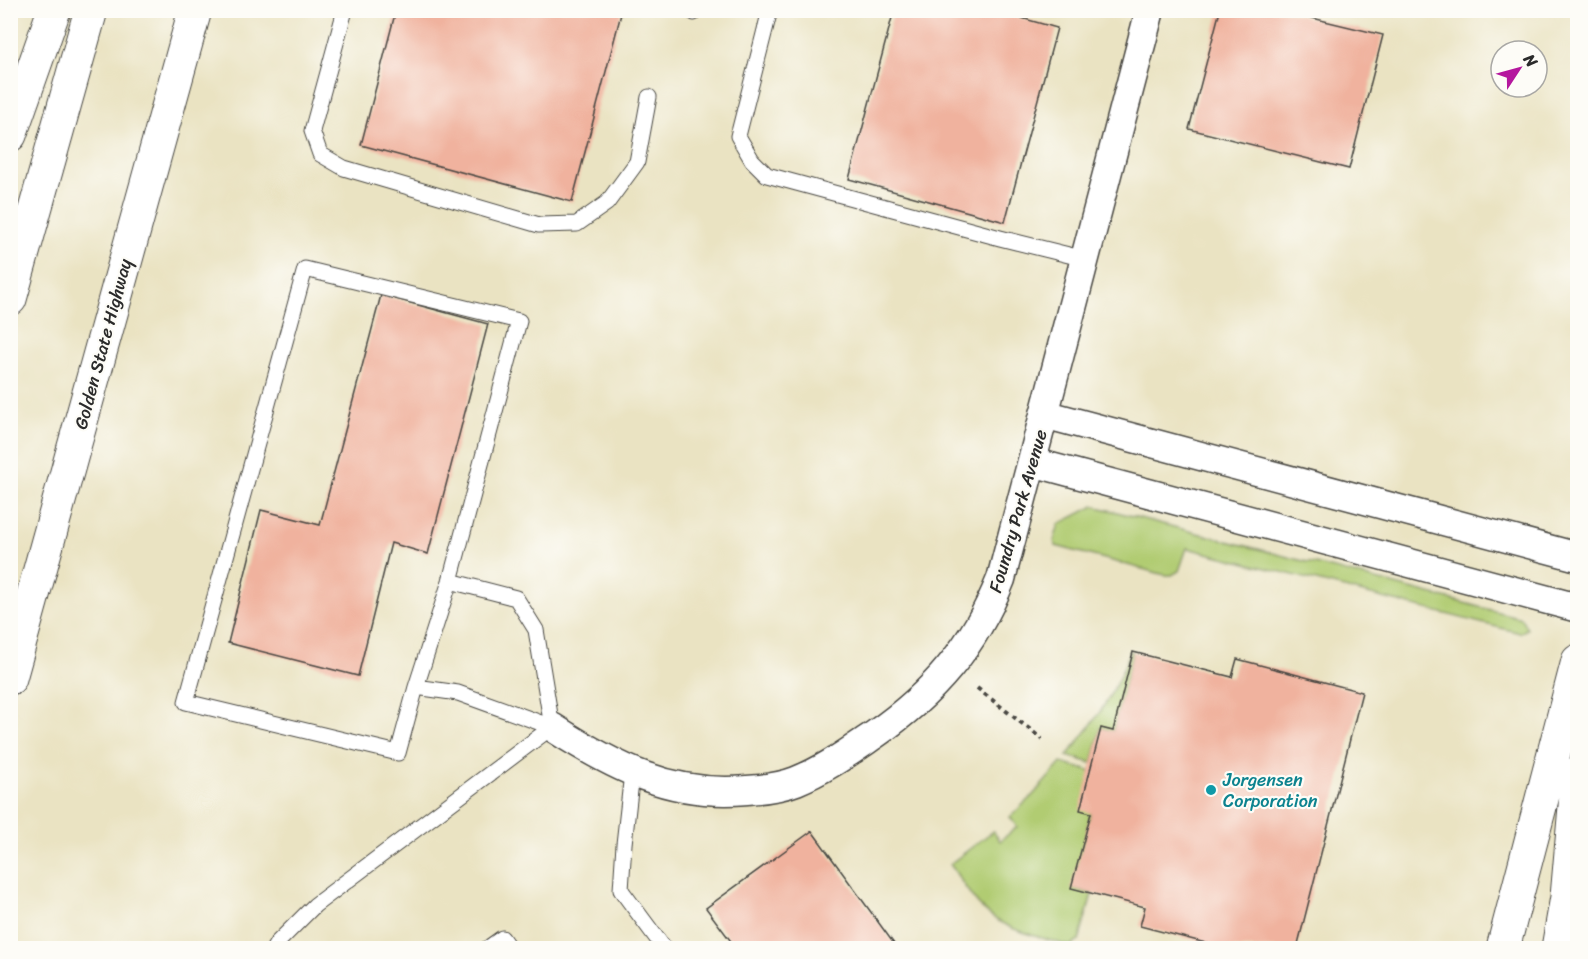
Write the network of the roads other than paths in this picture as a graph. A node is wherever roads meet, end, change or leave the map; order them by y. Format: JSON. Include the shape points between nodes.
{"nodes":[{"id":1,"x":54,"y":10,"type":"edge"},
{"id":2,"x":91,"y":10,"type":"edge"},
{"id":3,"x":195,"y":10,"type":"edge"},
{"id":4,"x":345,"y":10,"type":"edge"},
{"id":5,"x":770,"y":10,"type":"edge"},
{"id":6,"x":1150,"y":10,"type":"edge"},
{"id":7,"x":649,"y":97,"type":"dead end"},
{"id":8,"x":10,"y":135,"type":"edge"},
{"id":9,"x":1085,"y":259,"type":"junction"},
{"id":10,"x":10,"y":298,"type":"edge"},
{"id":11,"x":1044,"y":414,"type":"junction"},
{"id":12,"x":1032,"y":462,"type":"junction"},
{"id":13,"x":1578,"y":557,"type":"edge"},
{"id":14,"x":450,"y":581,"type":"junction"},
{"id":15,"x":1578,"y":609,"type":"edge"},
{"id":16,"x":1578,"y":661,"type":"edge"},
{"id":17,"x":10,"y":678,"type":"edge"},
{"id":18,"x":416,"y":687,"type":"junction"},
{"id":19,"x":552,"y":727,"type":"junction"},
{"id":20,"x":632,"y":773,"type":"junction"},
{"id":21,"x":1578,"y":773,"type":"edge"},
{"id":22,"x":274,"y":948,"type":"edge"},
{"id":23,"x":488,"y":948,"type":"edge"},
{"id":24,"x":509,"y":948,"type":"edge"},
{"id":25,"x":664,"y":948,"type":"edge"},
{"id":26,"x":1503,"y":948,"type":"edge"},
{"id":27,"x":1558,"y":948,"type":"edge"}],
"edges":[{"from":1,"to":8,"type":"main road"},
{"from":2,"to":10,"type":"main road"},
{"from":3,"to":17,"type":"main road","name":"Golden State Highway"},
{"from":4,"to":7,"type":"lane","via":[[312,130],[320,154],[344,168],[539,225],[577,224],[607,203],[637,162]]},
{"from":5,"to":9,"type":"lane","via":[[738,136],[752,160],[767,175]]},
{"from":6,"to":9,"type":"street","name":"Foundry Park Avenue"},
{"from":9,"to":11,"type":"street","name":"Foundry Park Avenue"},
{"from":11,"to":12,"type":"street","name":"Foundry Park Avenue"},
{"from":11,"to":13,"type":"street"},
{"from":12,"to":15,"type":"street"},
{"from":12,"to":20,"type":"street","name":"Foundry Park Avenue","via":[[1001,579],[989,608],[951,668],[897,719],[824,768],[794,782],[762,789],[720,792],[673,785]]},
{"from":14,"to":18,"type":"lane"},
{"from":14,"to":18,"type":"lane","via":[[519,321],[305,269],[186,702],[398,753]]},
{"from":14,"to":19,"type":"lane","via":[[516,598],[536,630]]},
{"from":16,"to":26,"type":"main road"},
{"from":18,"to":19,"type":"lane","via":[[458,693]]},
{"from":19,"to":20,"type":"street","name":"Foundry Park Avenue"},
{"from":19,"to":22,"type":"lane","via":[[315,905]]},
{"from":20,"to":25,"type":"lane","via":[[621,890]]},
{"from":21,"to":27,"type":"main road","via":[[1567,897]]},
{"from":23,"to":24,"type":"lane","via":[[502,938]]}]}
